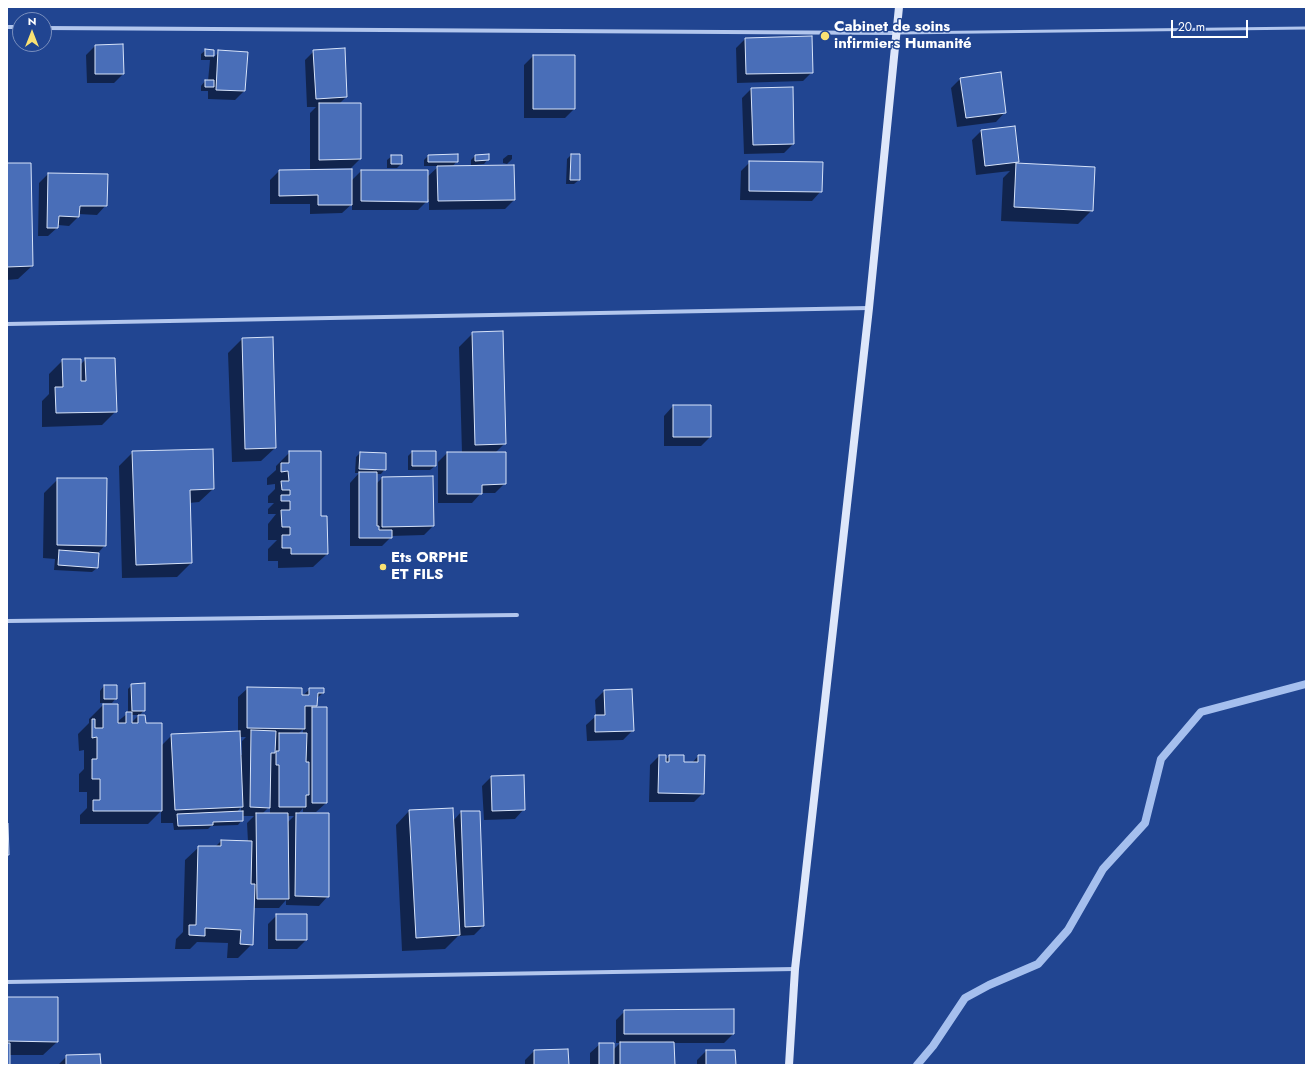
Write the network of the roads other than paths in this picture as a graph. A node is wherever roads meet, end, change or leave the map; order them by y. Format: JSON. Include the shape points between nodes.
{"nodes":[{"id":1,"x":898,"y":7,"type":"edge"},
{"id":2,"x":52,"y":28,"type":"edge"},
{"id":3,"x":1306,"y":28,"type":"edge"},
{"id":4,"x":895,"y":33,"type":"junction"},
{"id":5,"x":868,"y":308,"type":"junction"},
{"id":6,"x":7,"y":324,"type":"edge"},
{"id":7,"x":516,"y":615,"type":"dead end"},
{"id":8,"x":7,"y":621,"type":"edge"},
{"id":9,"x":795,"y":969,"type":"junction"},
{"id":10,"x":7,"y":982,"type":"edge"},
{"id":11,"x":789,"y":1065,"type":"edge"}],
"edges":[{"from":1,"to":4,"type":"street"},
{"from":2,"to":4,"type":"street"},
{"from":3,"to":4,"type":"lane"},
{"from":4,"to":5,"type":"street"},
{"from":5,"to":6,"type":"street"},
{"from":5,"to":9,"type":"street"},
{"from":7,"to":8,"type":"street"},
{"from":9,"to":10,"type":"street"},
{"from":9,"to":11,"type":"street"}]}
